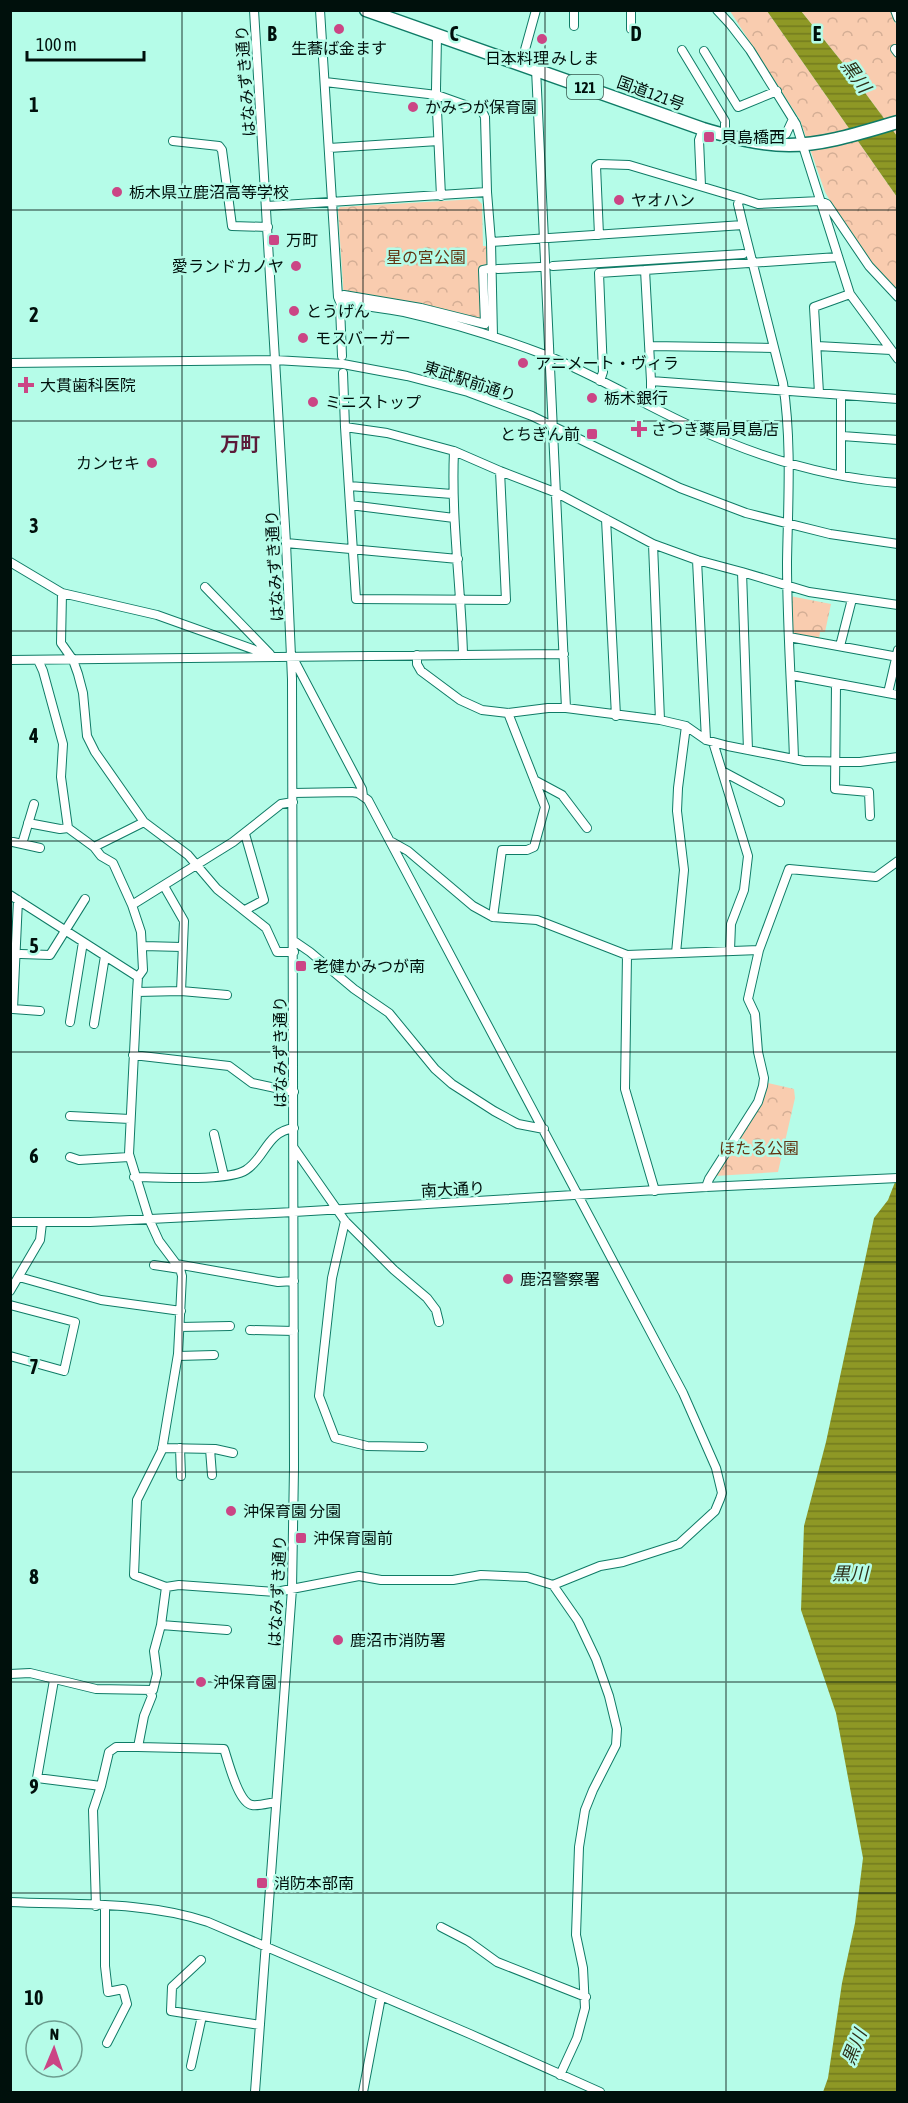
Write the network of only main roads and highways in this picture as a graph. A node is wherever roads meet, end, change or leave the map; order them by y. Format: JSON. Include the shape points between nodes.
{"nodes":[{"id":1,"x":366,"y":10,"type":"edge"},
{"id":2,"x":897,"y":122,"type":"edge"}],
"edges":[{"from":1,"to":2,"type":"highway","name":"国道121号","number":"121","via":[[740,139],[805,143]]}]}
